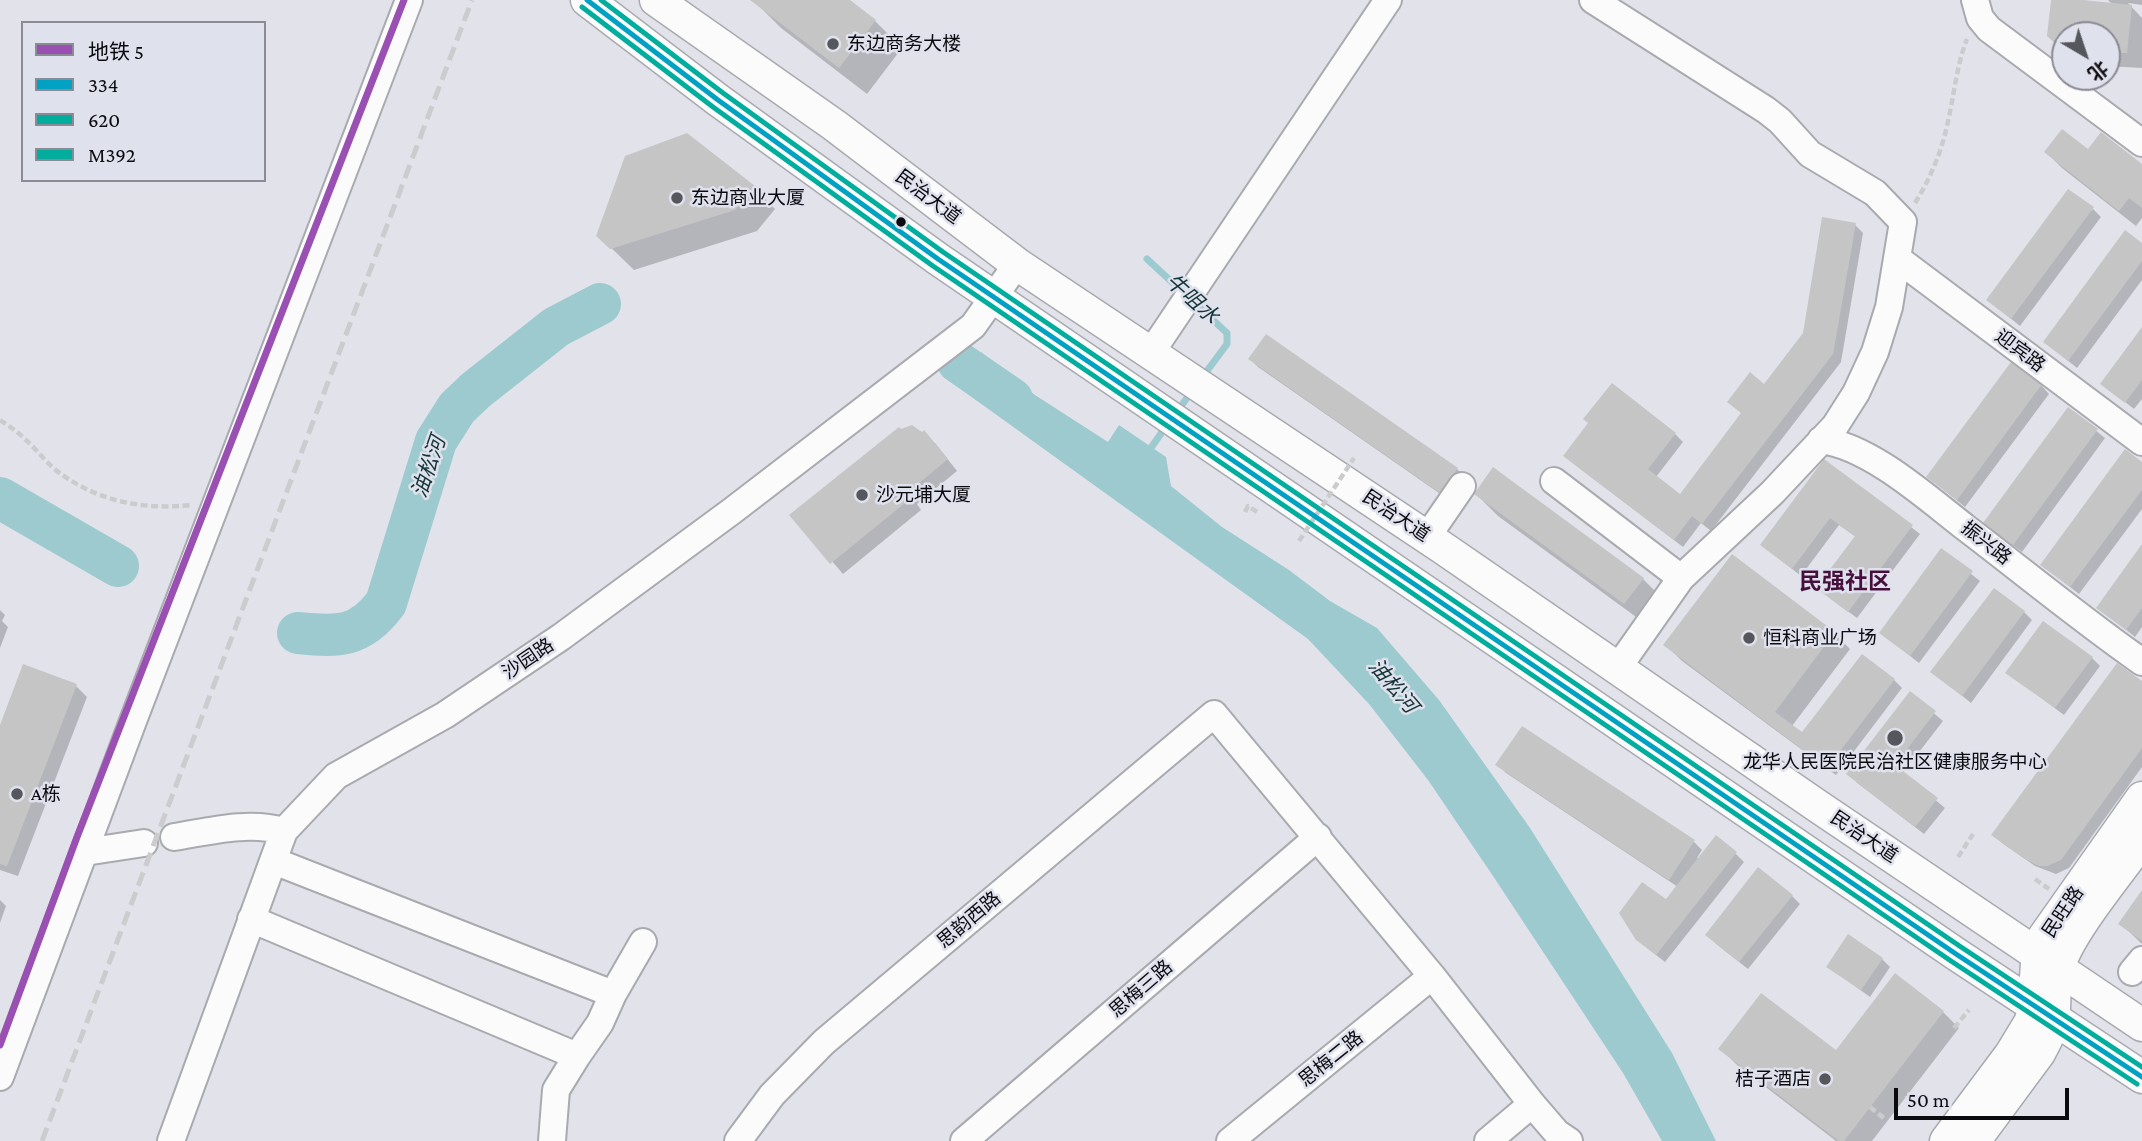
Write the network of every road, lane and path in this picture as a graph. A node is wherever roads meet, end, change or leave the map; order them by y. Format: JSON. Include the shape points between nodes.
{"nodes":[{"id":1,"x":409,"y":0,"type":"edge"},
{"id":2,"x":587,"y":0,"type":"edge"},
{"id":3,"x":656,"y":0,"type":"edge"},
{"id":4,"x":1388,"y":0,"type":"edge"},
{"id":5,"x":1593,"y":0,"type":"edge"},
{"id":6,"x":1978,"y":9,"type":"edge"},
{"id":7,"x":2142,"y":143,"type":"edge"},
{"id":8,"x":1903,"y":222,"type":"junction"},
{"id":9,"x":1898,"y":259,"type":"junction"},
{"id":10,"x":1017,"y":264,"type":"junction"},
{"id":11,"x":995,"y":298,"type":"junction"},
{"id":12,"x":1158,"y":359,"type":"junction"},
{"id":13,"x":0,"y":420,"type":"edge"},
{"id":14,"x":1817,"y":434,"type":"junction"},
{"id":15,"x":2142,"y":442,"type":"edge"},
{"id":16,"x":1354,"y":458,"type":"dead end"},
{"id":17,"x":1553,"y":481,"type":"dead end"},
{"id":18,"x":1462,"y":486,"type":"dead end"},
{"id":19,"x":195,"y":505,"type":"dead end"},
{"id":20,"x":1427,"y":537,"type":"junction"},
{"id":21,"x":1299,"y":541,"type":"dead end"},
{"id":22,"x":1681,"y":579,"type":"junction"},
{"id":23,"x":2142,"y":662,"type":"edge"},
{"id":24,"x":1617,"y":669,"type":"junction"},
{"id":25,"x":2142,"y":798,"type":"edge"},
{"id":26,"x":284,"y":831,"type":"junction"},
{"id":27,"x":1973,"y":834,"type":"dead end"},
{"id":28,"x":174,"y":837,"type":"dead end"},
{"id":29,"x":1318,"y":837,"type":"junction"},
{"id":30,"x":2142,"y":840,"type":"edge"},
{"id":31,"x":144,"y":843,"type":"dead end"},
{"id":32,"x":85,"y":852,"type":"junction"},
{"id":33,"x":1958,"y":856,"type":"dead end"},
{"id":34,"x":274,"y":861,"type":"junction"},
{"id":35,"x":2035,"y":879,"type":"dead end"},
{"id":36,"x":2050,"y":890,"type":"dead end"},
{"id":37,"x":251,"y":919,"type":"junction"},
{"id":38,"x":643,"y":942,"type":"dead end"},
{"id":39,"x":2048,"y":961,"type":"junction"},
{"id":40,"x":1432,"y":976,"type":"junction"},
{"id":41,"x":613,"y":994,"type":"junction"},
{"id":42,"x":1969,"y":1010,"type":"dead end"},
{"id":43,"x":2044,"y":1012,"type":"junction"},
{"id":44,"x":2142,"y":1025,"type":"edge"},
{"id":45,"x":1954,"y":1028,"type":"dead end"},
{"id":46,"x":576,"y":1056,"type":"junction"},
{"id":47,"x":0,"y":1077,"type":"edge"},
{"id":48,"x":2142,"y":1077,"type":"edge"},
{"id":49,"x":1532,"y":1104,"type":"junction"},
{"id":50,"x":1870,"y":1107,"type":"dead end"},
{"id":51,"x":1885,"y":1119,"type":"dead end"},
{"id":52,"x":171,"y":1141,"type":"edge"},
{"id":53,"x":552,"y":1141,"type":"edge"},
{"id":54,"x":738,"y":1141,"type":"edge"},
{"id":55,"x":964,"y":1141,"type":"edge"},
{"id":56,"x":1230,"y":1141,"type":"edge"},
{"id":57,"x":1488,"y":1141,"type":"edge"},
{"id":58,"x":1569,"y":1141,"type":"edge"},
{"id":59,"x":1945,"y":1141,"type":"edge"},
{"id":60,"x":1974,"y":1141,"type":"edge"}],
"edges":[{"from":1,"to":32,"type":"street"},
{"from":2,"to":11,"type":"main road"},
{"from":3,"to":10,"type":"main road","name":"民治大道","via":[[834,124]]},
{"from":4,"to":12,"type":"street","via":[[1178,312]]},
{"from":5,"to":8,"type":"street","via":[[1766,110],[1810,154],[1875,193]]},
{"from":6,"to":7,"type":"street","via":[[2000,38]]},
{"from":6,"to":8,"type":"path","via":[[1962,51],[1935,167]]},
{"from":8,"to":9,"type":"street"},
{"from":9,"to":14,"type":"street","via":[[1875,352],[1835,426]]},
{"from":9,"to":15,"type":"street","name":"迎宾路"},
{"from":10,"to":11,"type":"street","name":"沙园路"},
{"from":10,"to":12,"type":"main road","name":"民治大道"},
{"from":11,"to":26,"type":"street","name":"沙园路","via":[[961,335],[561,637],[445,715],[336,776]]},
{"from":11,"to":43,"type":"main road"},
{"from":12,"to":20,"type":"main road","name":"民治大道"},
{"from":13,"to":19,"type":"path","via":[[60,474],[103,496],[145,507]]},
{"from":14,"to":22,"type":"street","via":[[1772,494]]},
{"from":14,"to":23,"type":"street","name":"振兴路","via":[[1877,463]]},
{"from":16,"to":21,"type":"path","bridge":true},
{"from":17,"to":22,"type":"street"},
{"from":18,"to":20,"type":"street"},
{"from":20,"to":24,"type":"main road","name":"民治大道"},
{"from":22,"to":24,"type":"street"},
{"from":24,"to":39,"type":"main road","name":"民治大道"},
{"from":25,"to":39,"type":"main road","name":"民旺路","via":[[2044,937]]},
{"from":26,"to":28,"type":"street","via":[[236,827]]},
{"from":26,"to":34,"type":"street","name":"沙园路"},
{"from":27,"to":33,"type":"path"},
{"from":29,"to":40,"type":"street"},
{"from":29,"to":54,"type":"street","name":"思韵西路","via":[[1214,714],[824,1042],[772,1095]]},
{"from":29,"to":55,"type":"street","name":"思梅三路"},
{"from":30,"to":39,"type":"main road","name":"民旺路","via":[[2071,941]]},
{"from":31,"to":32,"type":"street"},
{"from":32,"to":47,"type":"street"},
{"from":34,"to":37,"type":"street","name":"沙园路"},
{"from":34,"to":41,"type":"street"},
{"from":35,"to":36,"type":"path"},
{"from":37,"to":46,"type":"street"},
{"from":37,"to":52,"type":"street","name":"沙园路"},
{"from":38,"to":41,"type":"street"},
{"from":39,"to":43,"type":"main road","name":"民旺路"},
{"from":39,"to":44,"type":"main road","name":"民治大道"},
{"from":40,"to":49,"type":"street"},
{"from":40,"to":56,"type":"street","name":"思梅二路"},
{"from":41,"to":46,"type":"street","via":[[600,1023]]},
{"from":42,"to":45,"type":"path"},
{"from":43,"to":48,"type":"main road"},
{"from":43,"to":59,"type":"main road","name":"民旺路","via":[[2031,1021]]},
{"from":43,"to":60,"type":"main road","name":"民旺路","via":[[2047,1038],[2039,1053]]},
{"from":46,"to":53,"type":"street","via":[[556,1090]]},
{"from":49,"to":57,"type":"street"},
{"from":49,"to":58,"type":"street","via":[[1556,1133]]},
{"from":50,"to":51,"type":"path"}]}
